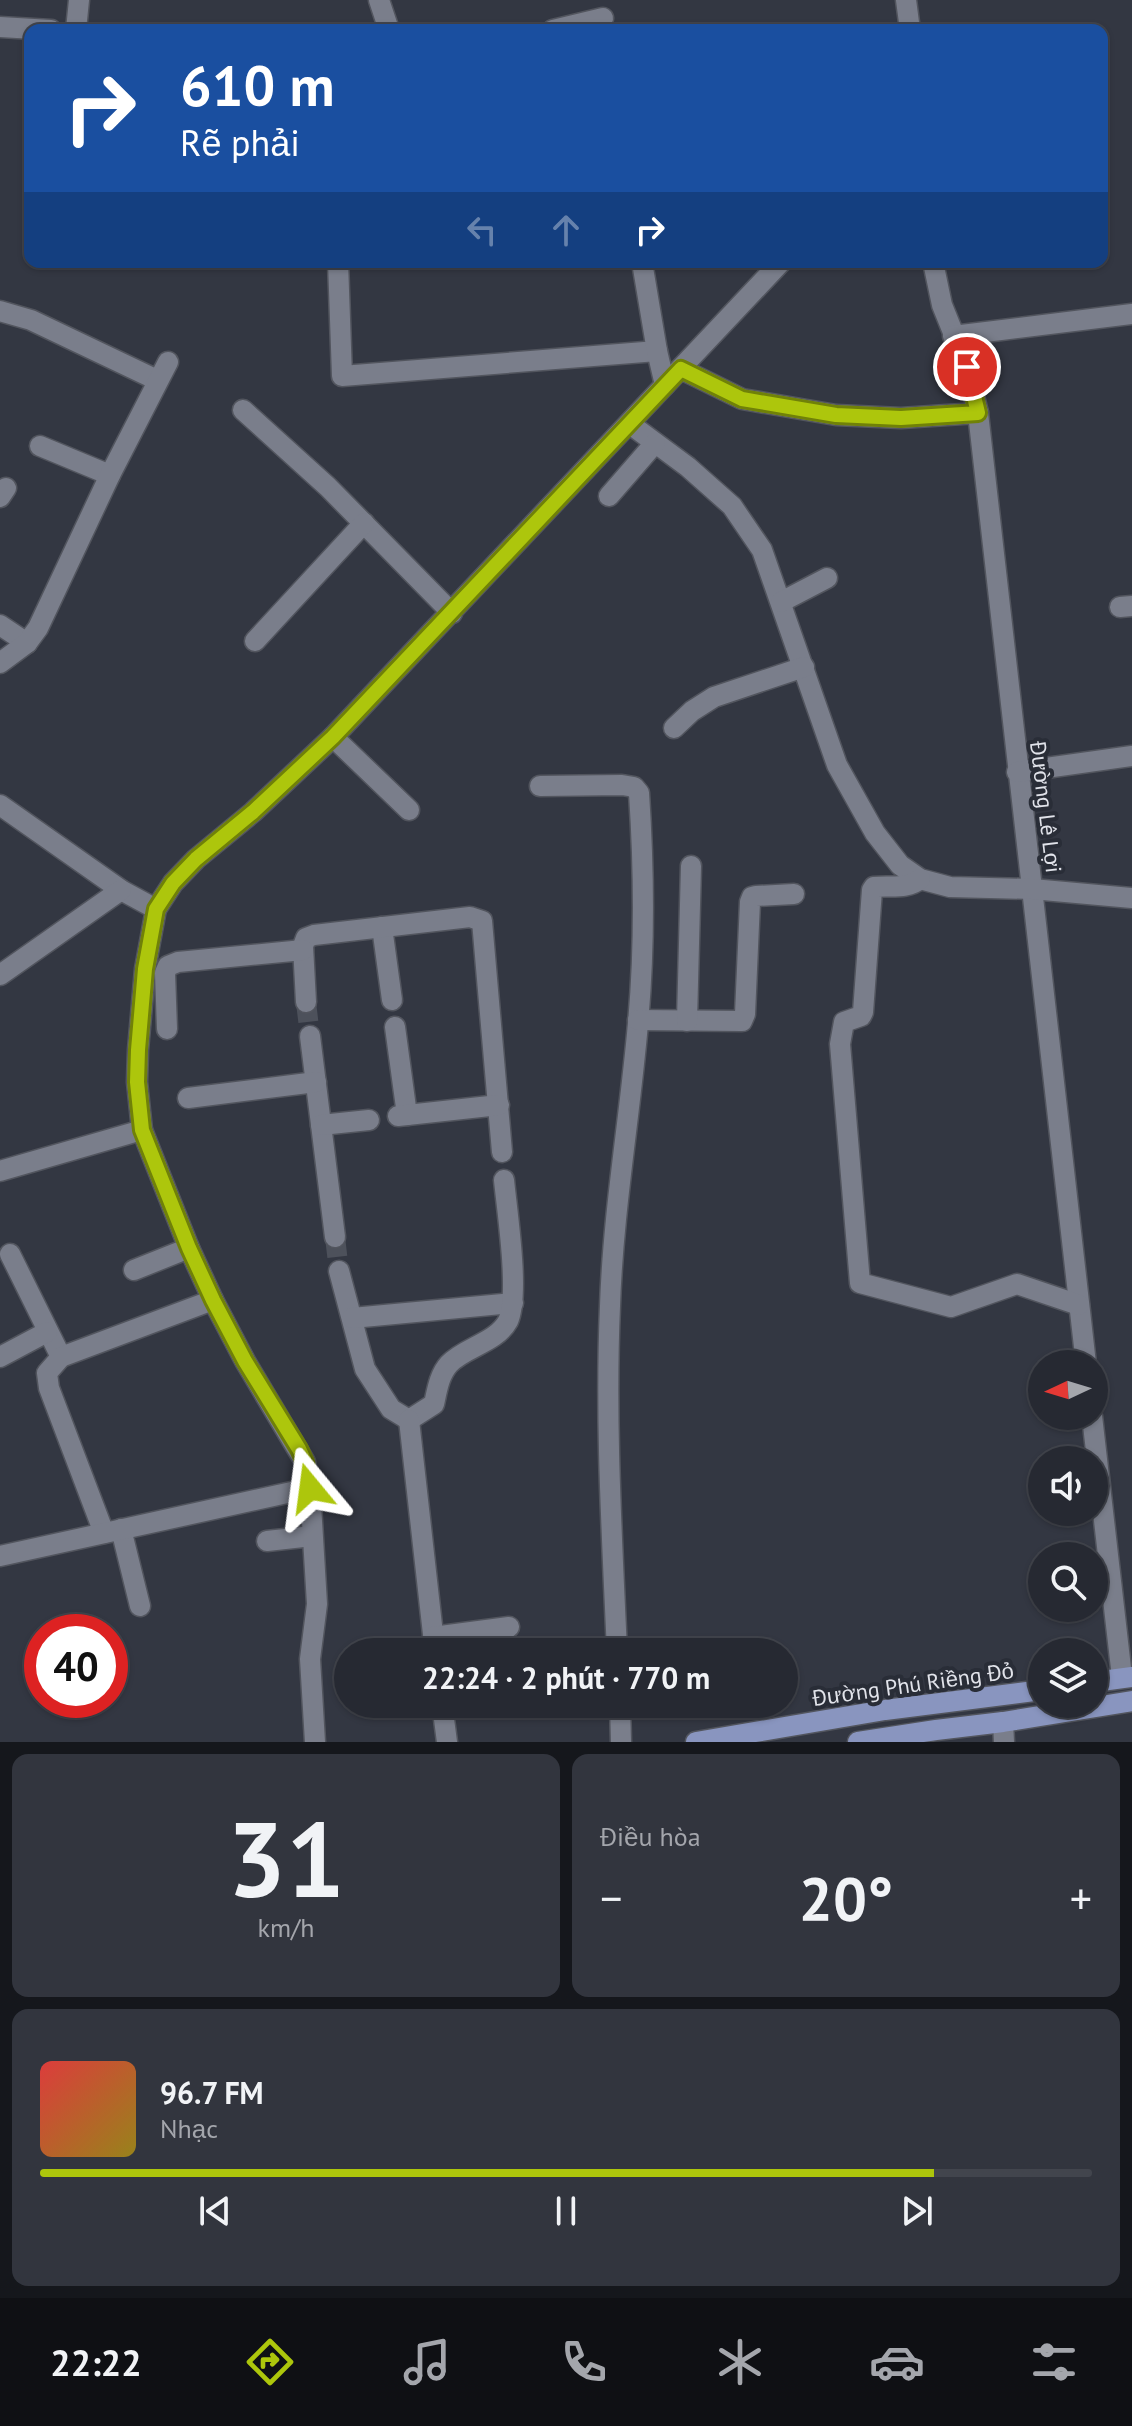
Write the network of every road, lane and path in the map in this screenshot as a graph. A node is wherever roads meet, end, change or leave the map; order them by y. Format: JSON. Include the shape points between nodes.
{"nodes":[{"id":1,"x":79,"y":0,"type":"edge"},
{"id":2,"x":379,"y":0,"type":"edge"},
{"id":3,"x":906,"y":0,"type":"edge"},
{"id":4,"x":603,"y":16,"type":"edge"},
{"id":5,"x":77,"y":24,"type":"edge"},
{"id":6,"x":387,"y":24,"type":"edge"},
{"id":7,"x":574,"y":24,"type":"edge"},
{"id":8,"x":909,"y":24,"type":"edge"},
{"id":9,"x":0,"y":27,"type":"edge"},
{"id":10,"x":24,"y":28,"type":"edge"},
{"id":11,"x":338,"y":268,"type":"edge"},
{"id":12,"x":643,"y":268,"type":"edge"},
{"id":13,"x":775,"y":268,"type":"edge"},
{"id":14,"x":934,"y":268,"type":"edge"},
{"id":15,"x":0,"y":311,"type":"edge"},
{"id":16,"x":1132,"y":314,"type":"edge"},
{"id":17,"x":953,"y":336,"type":"junction"},
{"id":18,"x":657,"y":351,"type":"junction"},
{"id":19,"x":168,"y":362,"type":"dead end"},
{"id":20,"x":681,"y":369,"type":"junction"},
{"id":21,"x":157,"y":380,"type":"junction"},
{"id":22,"x":665,"y":385,"type":"junction"},
{"id":23,"x":243,"y":410,"type":"dead end"},
{"id":24,"x":978,"y":413,"type":"junction"},
{"id":25,"x":630,"y":424,"type":"junction"},
{"id":26,"x":655,"y":443,"type":"junction"},
{"id":27,"x":40,"y":446,"type":"dead end"},
{"id":28,"x":110,"y":475,"type":"junction"},
{"id":29,"x":609,"y":496,"type":"dead end"},
{"id":30,"x":364,"y":523,"type":"junction"},
{"id":31,"x":827,"y":578,"type":"dead end"},
{"id":32,"x":781,"y":602,"type":"junction"},
{"id":33,"x":452,"y":613,"type":"junction"},
{"id":34,"x":0,"y":625,"type":"edge"},
{"id":35,"x":255,"y":641,"type":"dead end"},
{"id":36,"x":27,"y":643,"type":"junction"},
{"id":37,"x":0,"y":663,"type":"edge"},
{"id":38,"x":804,"y":667,"type":"junction"},
{"id":39,"x":674,"y":728,"type":"dead end"},
{"id":40,"x":333,"y":737,"type":"junction"},
{"id":41,"x":1132,"y":756,"type":"edge"},
{"id":42,"x":1017,"y":772,"type":"junction"},
{"id":43,"x":540,"y":786,"type":"dead end"},
{"id":44,"x":0,"y":805,"type":"edge"},
{"id":45,"x":409,"y":810,"type":"dead end"},
{"id":46,"x":691,"y":866,"type":"dead end"},
{"id":47,"x":920,"y":879,"type":"junction"},
{"id":48,"x":1032,"y":889,"type":"junction"},
{"id":49,"x":121,"y":890,"type":"junction"},
{"id":50,"x":794,"y":894,"type":"dead end"},
{"id":51,"x":1132,"y":898,"type":"edge"},
{"id":52,"x":156,"y":909,"type":"junction"},
{"id":53,"x":382,"y":927,"type":"junction"},
{"id":54,"x":303,"y":950,"type":"junction"},
{"id":55,"x":0,"y":975,"type":"edge"},
{"id":56,"x":392,"y":1000,"type":"dead end"},
{"id":57,"x":306,"y":1002,"type":"tunnel mouth"},
{"id":58,"x":638,"y":1020,"type":"junction"},
{"id":59,"x":687,"y":1021,"type":"junction"},
{"id":60,"x":395,"y":1027,"type":"dead end"},
{"id":61,"x":167,"y":1029,"type":"dead end"},
{"id":62,"x":310,"y":1036,"type":"tunnel mouth"},
{"id":63,"x":316,"y":1082,"type":"junction"},
{"id":64,"x":188,"y":1098,"type":"dead end"},
{"id":65,"x":499,"y":1105,"type":"junction"},
{"id":66,"x":369,"y":1120,"type":"dead end"},
{"id":67,"x":321,"y":1125,"type":"junction"},
{"id":68,"x":142,"y":1130,"type":"junction"},
{"id":69,"x":502,"y":1152,"type":"dead end"},
{"id":70,"x":0,"y":1171,"type":"edge"},
{"id":71,"x":504,"y":1180,"type":"dead end"},
{"id":72,"x":335,"y":1237,"type":"tunnel mouth"},
{"id":73,"x":189,"y":1248,"type":"junction"},
{"id":74,"x":10,"y":1254,"type":"dead end"},
{"id":75,"x":134,"y":1270,"type":"dead end"},
{"id":76,"x":339,"y":1271,"type":"tunnel mouth"},
{"id":77,"x":213,"y":1300,"type":"junction"},
{"id":78,"x":513,"y":1303,"type":"junction"},
{"id":79,"x":1079,"y":1305,"type":"junction"},
{"id":80,"x":352,"y":1318,"type":"junction"},
{"id":81,"x":47,"y":1332,"type":"junction"},
{"id":82,"x":1084,"y":1350,"type":"edge"},
{"id":83,"x":0,"y":1357,"type":"edge"},
{"id":84,"x":61,"y":1357,"type":"junction"},
{"id":85,"x":409,"y":1420,"type":"junction"},
{"id":86,"x":1094,"y":1430,"type":"edge"},
{"id":87,"x":310,"y":1488,"type":"junction"},
{"id":88,"x":112,"y":1531,"type":"junction"},
{"id":89,"x":312,"y":1536,"type":"junction"},
{"id":90,"x":267,"y":1541,"type":"dead end"},
{"id":91,"x":0,"y":1556,"type":"edge"},
{"id":92,"x":140,"y":1606,"type":"dead end"},
{"id":93,"x":509,"y":1627,"type":"dead end"},
{"id":94,"x":433,"y":1638,"type":"edge"},
{"id":95,"x":460,"y":1638,"type":"edge"},
{"id":96,"x":616,"y":1638,"type":"edge"},
{"id":97,"x":1127,"y":1677,"type":"edge"},
{"id":98,"x":1028,"y":1692,"type":"edge"},
{"id":99,"x":1128,"y":1701,"type":"edge"},
{"id":100,"x":444,"y":1718,"type":"edge"},
{"id":101,"x":620,"y":1718,"type":"edge"},
{"id":102,"x":1004,"y":1732,"type":"edge"},
{"id":103,"x":720,"y":1740,"type":"edge"},
{"id":104,"x":315,"y":1742,"type":"edge"},
{"id":105,"x":447,"y":1742,"type":"edge"},
{"id":106,"x":621,"y":1742,"type":"edge"},
{"id":107,"x":696,"y":1742,"type":"edge"},
{"id":108,"x":858,"y":1742,"type":"edge"}],
"edges":[{"from":1,"to":5,"type":"street"},
{"from":2,"to":6,"type":"street"},
{"from":3,"to":8,"type":"street"},
{"from":4,"to":7,"type":"street"},
{"from":9,"to":10,"type":"street"},
{"from":11,"to":18,"type":"street","via":[[342,376]]},
{"from":12,"to":18,"type":"street"},
{"from":13,"to":20,"type":"street"},
{"from":14,"to":17,"type":"street","name":"Đường Lê Lợi"},
{"from":15,"to":21,"type":"street","via":[[31,320]]},
{"from":16,"to":17,"type":"street"},
{"from":17,"to":24,"type":"street","name":"Đường Lê Lợi"},
{"from":18,"to":22,"type":"street"},
{"from":19,"to":21,"type":"street"},
{"from":20,"to":22,"type":"street"},
{"from":20,"to":24,"type":"street","via":[[742,399],[836,415]]},
{"from":21,"to":28,"type":"street"},
{"from":22,"to":25,"type":"street"},
{"from":23,"to":30,"type":"street"},
{"from":24,"to":42,"type":"street","name":"Đường Lê Lợi"},
{"from":25,"to":26,"type":"street"},
{"from":25,"to":33,"type":"street"},
{"from":26,"to":29,"type":"street"},
{"from":26,"to":32,"type":"street","via":[[732,506],[762,550]]},
{"from":27,"to":28,"type":"street"},
{"from":28,"to":36,"type":"street"},
{"from":30,"to":33,"type":"street"},
{"from":30,"to":35,"type":"street"},
{"from":31,"to":32,"type":"street"},
{"from":32,"to":38,"type":"street"},
{"from":33,"to":40,"type":"street"},
{"from":34,"to":36,"type":"street"},
{"from":36,"to":37,"type":"street"},
{"from":38,"to":39,"type":"street","via":[[714,697]]},
{"from":38,"to":47,"type":"street","via":[[837,765],[875,833],[900,865]]},
{"from":40,"to":45,"type":"street"},
{"from":40,"to":52,"type":"street","via":[[196,859]]},
{"from":41,"to":42,"type":"street"},
{"from":42,"to":48,"type":"street","name":"Đường Lê Lợi"},
{"from":43,"to":58,"type":"street","via":[[622,785],[639,793],[644,868]]},
{"from":44,"to":49,"type":"street"},
{"from":46,"to":59,"type":"street"},
{"from":47,"to":48,"type":"street","via":[[950,887]]},
{"from":47,"to":79,"type":"street","via":[[910,886],[872,890],[863,1012],[845,1021],[840,1044],[860,1283],[951,1307],[1017,1284]]},
{"from":48,"to":51,"type":"street"},
{"from":48,"to":79,"type":"street","name":"Đường Lê Lợi"},
{"from":49,"to":52,"type":"street"},
{"from":49,"to":55,"type":"street"},
{"from":50,"to":59,"type":"street","via":[[752,897],[742,1021]]},
{"from":52,"to":68,"type":"street","via":[[138,1050]]},
{"from":53,"to":54,"type":"street","via":[[314,935],[306,938]]},
{"from":53,"to":56,"type":"street"},
{"from":53,"to":65,"type":"street","via":[[470,917],[482,921]]},
{"from":54,"to":57,"type":"street"},
{"from":54,"to":61,"type":"street","via":[[168,966]]},
{"from":58,"to":59,"type":"street"},
{"from":58,"to":96,"type":"street","via":[[610,1307]]},
{"from":60,"to":65,"type":"street","via":[[403,1116]]},
{"from":62,"to":63,"type":"street"},
{"from":63,"to":64,"type":"street"},
{"from":63,"to":67,"type":"street"},
{"from":65,"to":69,"type":"street"},
{"from":66,"to":67,"type":"street"},
{"from":67,"to":72,"type":"street"},
{"from":68,"to":70,"type":"street"},
{"from":68,"to":73,"type":"street"},
{"from":71,"to":78,"type":"street"},
{"from":73,"to":75,"type":"street"},
{"from":73,"to":77,"type":"street"},
{"from":74,"to":81,"type":"street"},
{"from":76,"to":80,"type":"street"},
{"from":77,"to":84,"type":"street"},
{"from":77,"to":87,"type":"street","via":[[299,1449]]},
{"from":78,"to":80,"type":"street"},
{"from":78,"to":85,"type":"street","via":[[507,1323],[449,1364],[434,1404]]},
{"from":79,"to":82,"type":"street","name":"Đường Lê Lợi"},
{"from":80,"to":85,"type":"street","via":[[365,1369],[391,1409]]},
{"from":81,"to":83,"type":"street"},
{"from":81,"to":84,"type":"street"},
{"from":84,"to":88,"type":"street","via":[[47,1380]]},
{"from":85,"to":94,"type":"street"},
{"from":86,"to":97,"type":"street"},
{"from":87,"to":88,"type":"street"},
{"from":87,"to":89,"type":"street"},
{"from":88,"to":91,"type":"street"},
{"from":88,"to":92,"type":"street"},
{"from":89,"to":90,"type":"street"},
{"from":89,"to":104,"type":"street","via":[[317,1604],[310,1659]]},
{"from":93,"to":95,"type":"street"},
{"from":97,"to":99,"type":"main road"},
{"from":98,"to":103,"type":"main road","name":"Đường Phú Riềng Đỏ","via":[[885,1710]]},
{"from":99,"to":102,"type":"main road"},
{"from":100,"to":105,"type":"street"},
{"from":101,"to":106,"type":"street"},
{"from":102,"to":108,"type":"main road","via":[[936,1730]]},
{"from":103,"to":107,"type":"main road","name":"Đường Phú Riềng Đỏ"}]}
